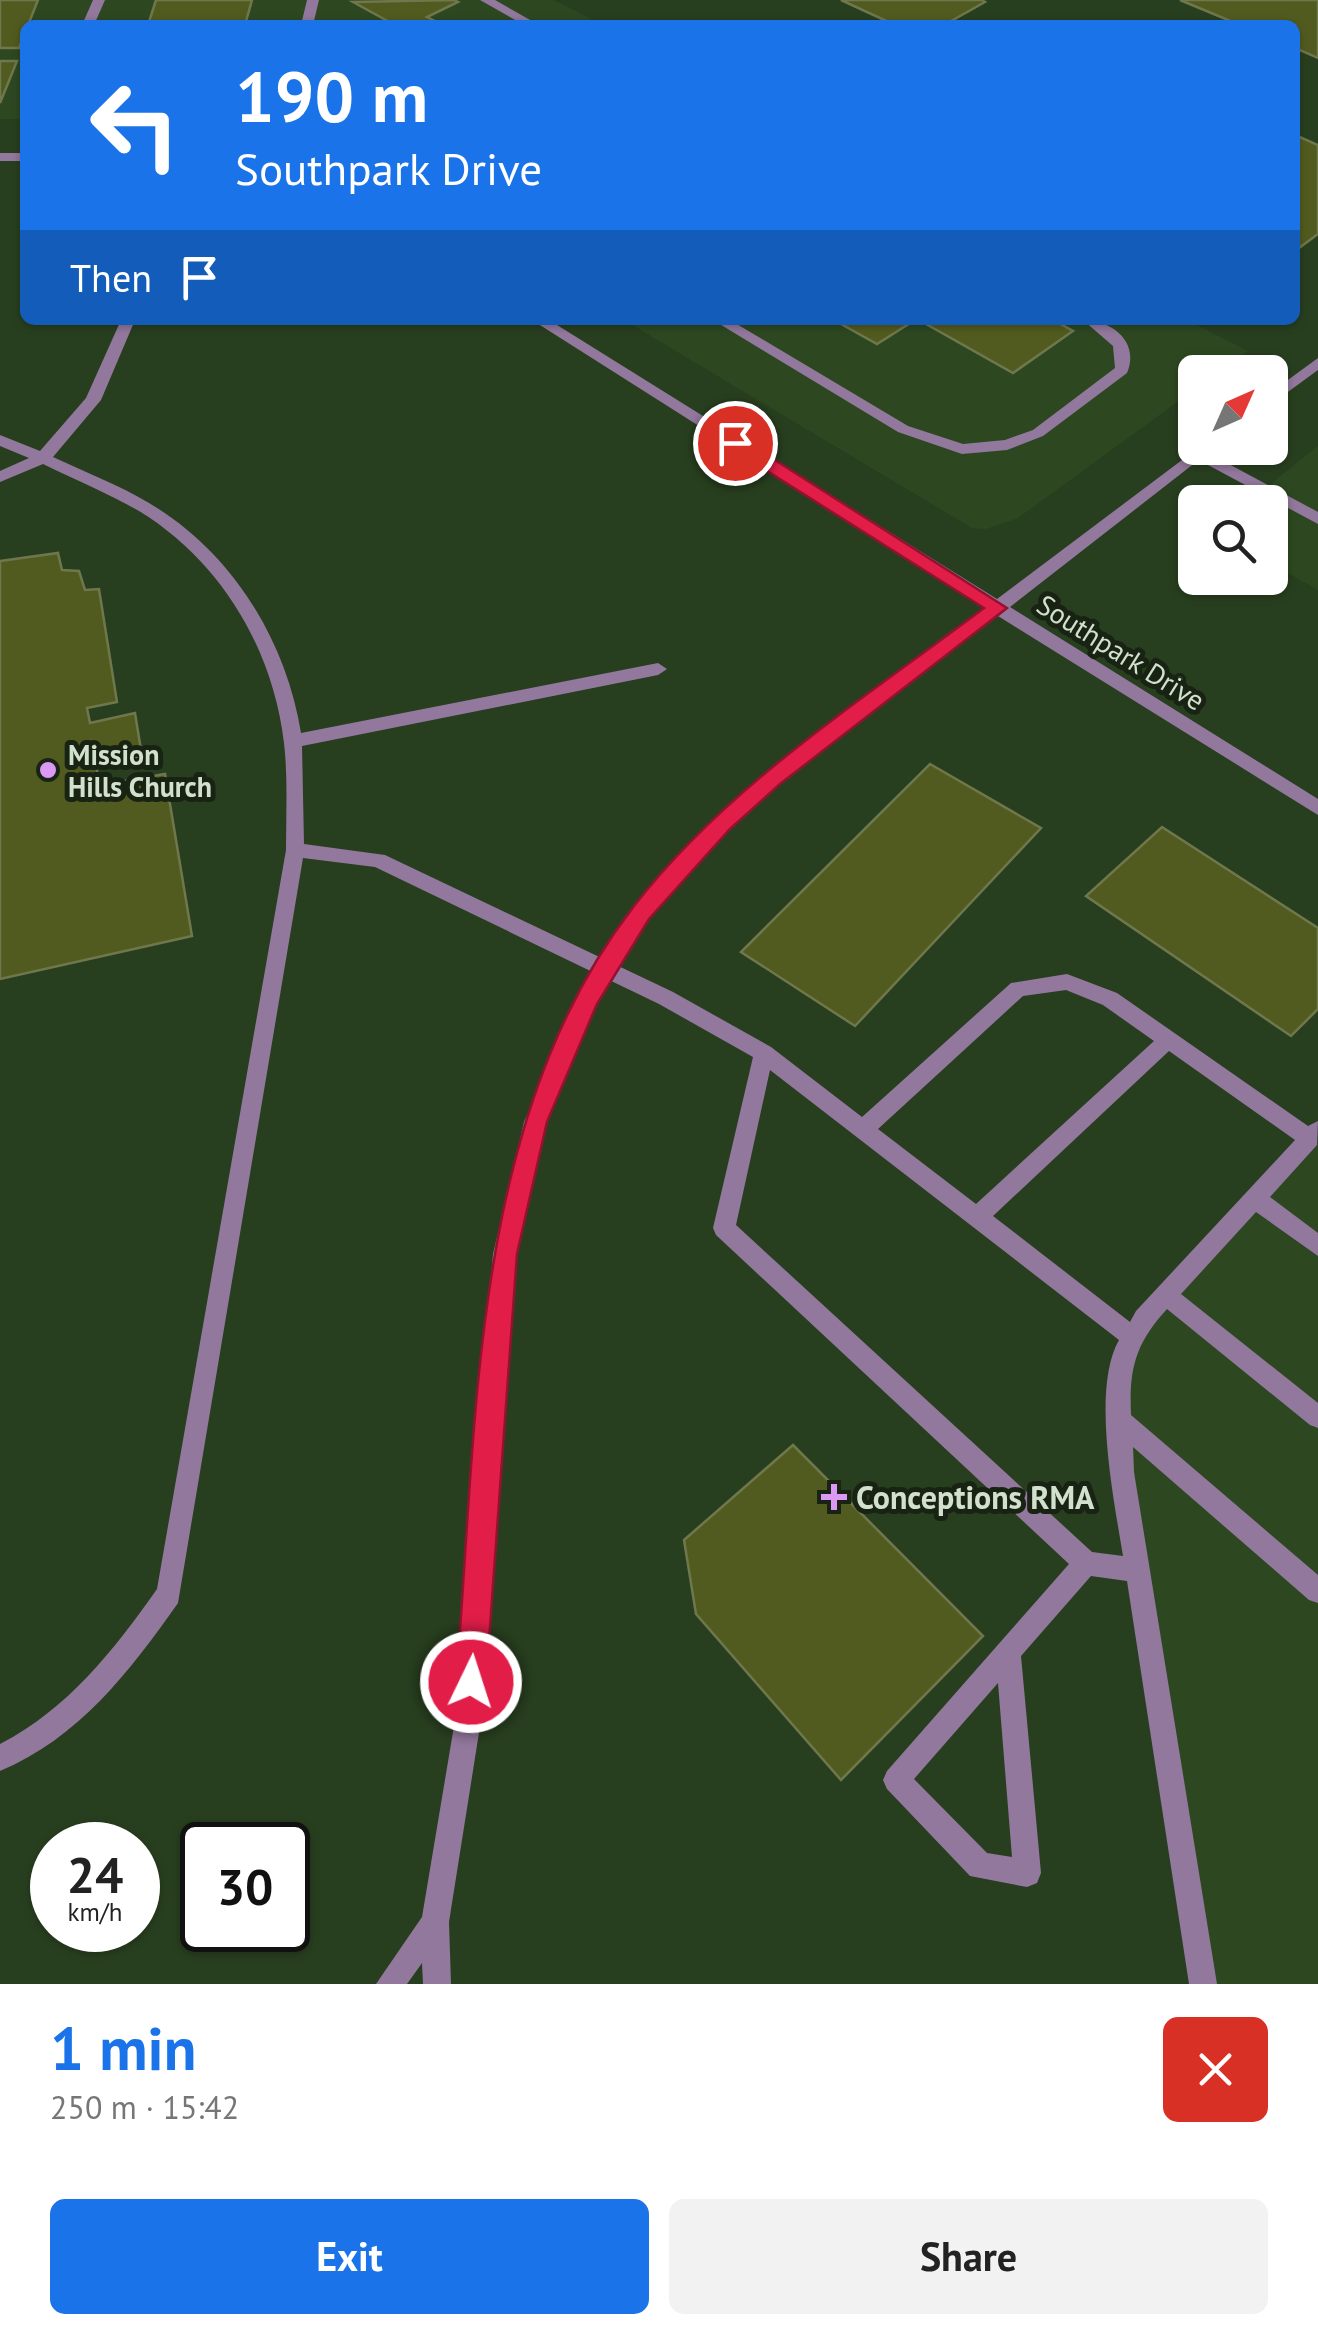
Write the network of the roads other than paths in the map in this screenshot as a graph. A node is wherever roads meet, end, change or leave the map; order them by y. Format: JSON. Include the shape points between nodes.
{"nodes":[{"id":1,"x":486,"y":0,"type":"edge"},
{"id":2,"x":524,"y":20,"type":"edge"},
{"id":3,"x":126,"y":325,"type":"edge"},
{"id":4,"x":547,"y":325,"type":"edge"},
{"id":5,"x":728,"y":325,"type":"edge"},
{"id":6,"x":1097,"y":325,"type":"edge"},
{"id":7,"x":1318,"y":363,"type":"edge"},
{"id":8,"x":1288,"y":386,"type":"edge"},
{"id":9,"x":0,"y":440,"type":"edge"},
{"id":10,"x":44,"y":458,"type":"junction"},
{"id":11,"x":1183,"y":465,"type":"edge"},
{"id":12,"x":1228,"y":465,"type":"edge"},
{"id":13,"x":0,"y":477,"type":"edge"},
{"id":14,"x":1318,"y":519,"type":"edge"},
{"id":15,"x":997,"y":608,"type":"junction"},
{"id":16,"x":658,"y":669,"type":"dead end"},
{"id":17,"x":293,"y":741,"type":"junction"},
{"id":18,"x":1318,"y":808,"type":"edge"},
{"id":19,"x":295,"y":850,"type":"junction"},
{"id":20,"x":604,"y":971,"type":"junction"},
{"id":21,"x":1169,"y":1039,"type":"junction"},
{"id":22,"x":764,"y":1052,"type":"junction"},
{"id":23,"x":863,"y":1129,"type":"junction"},
{"id":24,"x":1314,"y":1134,"type":"edge"},
{"id":25,"x":1255,"y":1198,"type":"junction"},
{"id":26,"x":978,"y":1217,"type":"junction"},
{"id":27,"x":1318,"y":1246,"type":"edge"},
{"id":28,"x":1166,"y":1294,"type":"junction"},
{"id":29,"x":1131,"y":1336,"type":"junction"},
{"id":30,"x":1318,"y":1416,"type":"edge"},
{"id":31,"x":1118,"y":1419,"type":"junction"},
{"id":32,"x":1086,"y":1563,"type":"junction"},
{"id":33,"x":1138,"y":1570,"type":"junction"},
{"id":34,"x":1318,"y":1590,"type":"edge"},
{"id":35,"x":1008,"y":1652,"type":"junction"},
{"id":36,"x":0,"y":1758,"type":"edge"},
{"id":37,"x":435,"y":1922,"type":"junction"},
{"id":38,"x":390,"y":1984,"type":"edge"},
{"id":39,"x":437,"y":1984,"type":"edge"},
{"id":40,"x":1202,"y":1984,"type":"edge"}],
"edges":[{"from":1,"to":2,"type":"street"},
{"from":3,"to":10,"type":"street","via":[[94,400]]},
{"from":4,"to":15,"type":"street","name":"Southpark Drive"},
{"from":5,"to":6,"type":"street","via":[[904,429],[942,446],[973,449],[1038,433],[1122,370],[1118,340]]},
{"from":7,"to":8,"type":"street"},
{"from":9,"to":10,"type":"street"},
{"from":10,"to":13,"type":"street"},
{"from":10,"to":17,"type":"street","via":[[148,510],[210,560],[253,618],[283,690]]},
{"from":11,"to":15,"type":"street"},
{"from":12,"to":14,"type":"street"},
{"from":15,"to":18,"type":"street","name":"Southpark Drive"},
{"from":15,"to":20,"type":"street","via":[[723,823],[641,913]]},
{"from":16,"to":17,"type":"street"},
{"from":17,"to":19,"type":"street"},
{"from":19,"to":20,"type":"street","via":[[378,860]]},
{"from":19,"to":36,"type":"street","via":[[170,1594],[110,1677],[32,1744]]},
{"from":20,"to":22,"type":"street"},
{"from":20,"to":37,"type":"street","via":[[535,1122],[504,1254],[468,1720]]},
{"from":21,"to":23,"type":"street","via":[[1110,999],[1067,982],[1018,989]]},
{"from":21,"to":24,"type":"street"},
{"from":21,"to":26,"type":"street"},
{"from":22,"to":23,"type":"street"},
{"from":22,"to":32,"type":"street","via":[[724,1228]]},
{"from":23,"to":26,"type":"street"},
{"from":24,"to":25,"type":"street"},
{"from":25,"to":27,"type":"street"},
{"from":25,"to":28,"type":"street"},
{"from":26,"to":29,"type":"street"},
{"from":28,"to":29,"type":"street"},
{"from":28,"to":30,"type":"street"},
{"from":29,"to":31,"type":"street","via":[[1118,1384]]},
{"from":31,"to":33,"type":"street"},
{"from":31,"to":34,"type":"street"},
{"from":32,"to":33,"type":"street"},
{"from":32,"to":35,"type":"street"},
{"from":33,"to":40,"type":"street"},
{"from":35,"to":35,"type":"street","via":[[896,1780],[980,1866],[1027,1873]]},
{"from":37,"to":38,"type":"street"},
{"from":37,"to":39,"type":"street"}]}
